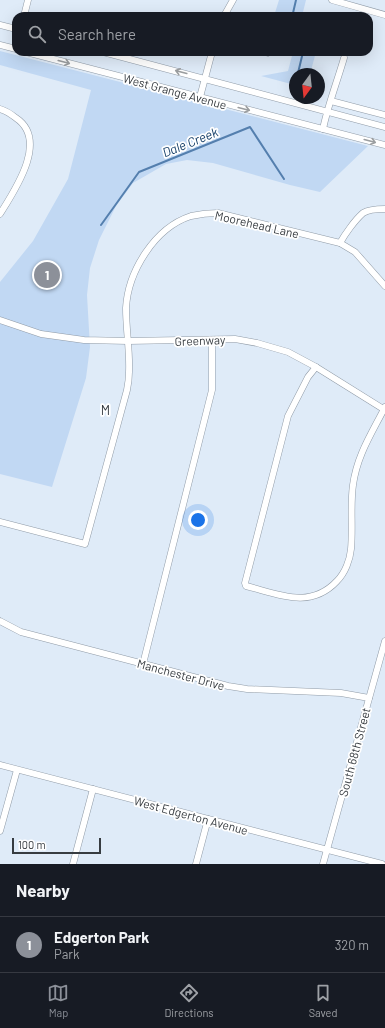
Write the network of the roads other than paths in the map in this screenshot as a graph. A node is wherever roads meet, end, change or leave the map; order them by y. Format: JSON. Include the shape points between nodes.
{"nodes":[{"id":1,"x":28,"y":0,"type":"edge"},
{"id":2,"x":233,"y":0,"type":"edge"},
{"id":3,"x":332,"y":0,"type":"edge"},
{"id":4,"x":25,"y":12,"type":"edge"},
{"id":5,"x":226,"y":12,"type":"edge"},
{"id":6,"x":385,"y":15,"type":"edge"},
{"id":7,"x":0,"y":25,"type":"edge"},
{"id":8,"x":12,"y":28,"type":"edge"},
{"id":9,"x":0,"y":45,"type":"edge"},
{"id":10,"x":12,"y":47,"type":"edge"},
{"id":11,"x":41,"y":56,"type":"edge"},
{"id":12,"x":119,"y":56,"type":"edge"},
{"id":13,"x":211,"y":56,"type":"edge"},
{"id":14,"x":344,"y":58,"type":"dead end"},
{"id":15,"x":204,"y":78,"type":"junction"},
{"id":16,"x":200,"y":97,"type":"junction"},
{"id":17,"x":331,"y":101,"type":"junction"},
{"id":18,"x":0,"y":109,"type":"edge"},
{"id":19,"x":327,"y":111,"type":"junction"},
{"id":20,"x":385,"y":114,"type":"edge"},
{"id":21,"x":385,"y":127,"type":"edge"},
{"id":22,"x":323,"y":129,"type":"junction"},
{"id":23,"x":385,"y":146,"type":"edge"},
{"id":24,"x":385,"y":209,"type":"edge"},
{"id":25,"x":0,"y":214,"type":"edge"},
{"id":26,"x":340,"y":243,"type":"junction"},
{"id":27,"x":385,"y":286,"type":"edge"},
{"id":28,"x":0,"y":320,"type":"edge"},
{"id":29,"x":212,"y":340,"type":"junction"},
{"id":30,"x":128,"y":341,"type":"junction"},
{"id":31,"x":316,"y":367,"type":"junction"},
{"id":32,"x":384,"y":409,"type":"edge"},
{"id":33,"x":0,"y":522,"type":"edge"},
{"id":34,"x":0,"y":620,"type":"edge"},
{"id":35,"x":385,"y":641,"type":"edge"},
{"id":36,"x":143,"y":664,"type":"junction"},
{"id":37,"x":369,"y":698,"type":"junction"},
{"id":38,"x":0,"y":765,"type":"edge"},
{"id":39,"x":17,"y":770,"type":"junction"},
{"id":40,"x":94,"y":789,"type":"junction"},
{"id":41,"x":208,"y":819,"type":"junction"},
{"id":42,"x":0,"y":831,"type":"edge"},
{"id":43,"x":327,"y":850,"type":"junction"},
{"id":44,"x":73,"y":864,"type":"edge"},
{"id":45,"x":196,"y":864,"type":"edge"},
{"id":46,"x":323,"y":864,"type":"edge"},
{"id":47,"x":382,"y":864,"type":"edge"}],
"edges":[{"from":1,"to":4,"type":"street"},
{"from":2,"to":5,"type":"street"},
{"from":3,"to":6,"type":"street"},
{"from":7,"to":8,"type":"street"},
{"from":9,"to":10,"type":"street"},
{"from":11,"to":16,"type":"street","name":"West Grange Avenue","one_way":true},
{"from":15,"to":12,"type":"street","name":"West Grange Avenue","one_way":true},
{"from":13,"to":15,"type":"street"},
{"from":14,"to":17,"type":"street"},
{"from":15,"to":16,"type":"street"},
{"from":15,"to":19,"type":"street","name":"West Grange Avenue"},
{"from":16,"to":22,"type":"street","name":"West Grange Avenue","one_way":true},
{"from":17,"to":19,"type":"street"},
{"from":17,"to":20,"type":"street"},
{"from":18,"to":25,"type":"street","via":[[19,120],[28,129],[31,144],[28,160],[15,191]]},
{"from":19,"to":21,"type":"street","name":"West Grange Avenue"},
{"from":19,"to":22,"type":"street"},
{"from":22,"to":23,"type":"street","name":"West Grange Avenue","one_way":true},
{"from":24,"to":26,"type":"street","via":[[364,213]]},
{"from":26,"to":27,"type":"street","name":"Moorehead Lane","via":[[355,252]]},
{"from":26,"to":30,"type":"street","name":"Moorehead Lane","via":[[218,213],[190,217],[176,224],[152,244],[134,274],[126,309]]},
{"from":28,"to":30,"type":"street","name":"Greenway","via":[[41,334],[84,340]]},
{"from":29,"to":30,"type":"street","name":"Greenway"},
{"from":29,"to":31,"type":"street","name":"Greenway","via":[[235,339],[257,343],[288,352]]},
{"from":29,"to":36,"type":"street","via":[[212,390]]},
{"from":30,"to":33,"type":"street","name":"Moorehead Lane","via":[[130,372],[127,390],[85,544]]},
{"from":31,"to":32,"type":"street","name":"Greenway"},
{"from":31,"to":32,"type":"street","via":[[288,416],[246,586],[292,598],[307,598],[325,591],[341,577],[351,549],[353,483],[362,450]]},
{"from":34,"to":36,"type":"street","name":"Manchester Drive","via":[[20,632]]},
{"from":35,"to":37,"type":"street","name":"South 68th Street"},
{"from":36,"to":37,"type":"street","name":"Manchester Drive","via":[[247,689],[341,692]]},
{"from":37,"to":43,"type":"street","name":"South 68th Street"},
{"from":38,"to":39,"type":"street","name":"West Edgerton Avenue"},
{"from":39,"to":40,"type":"street","name":"West Edgerton Avenue"},
{"from":39,"to":42,"type":"street"},
{"from":40,"to":41,"type":"street","name":"West Edgerton Avenue"},
{"from":40,"to":44,"type":"street"},
{"from":41,"to":43,"type":"street","name":"West Edgerton Avenue"},
{"from":41,"to":45,"type":"street"},
{"from":43,"to":46,"type":"street","name":"South 68th Street"},
{"from":43,"to":47,"type":"street","name":"West Edgerton Avenue"}]}
